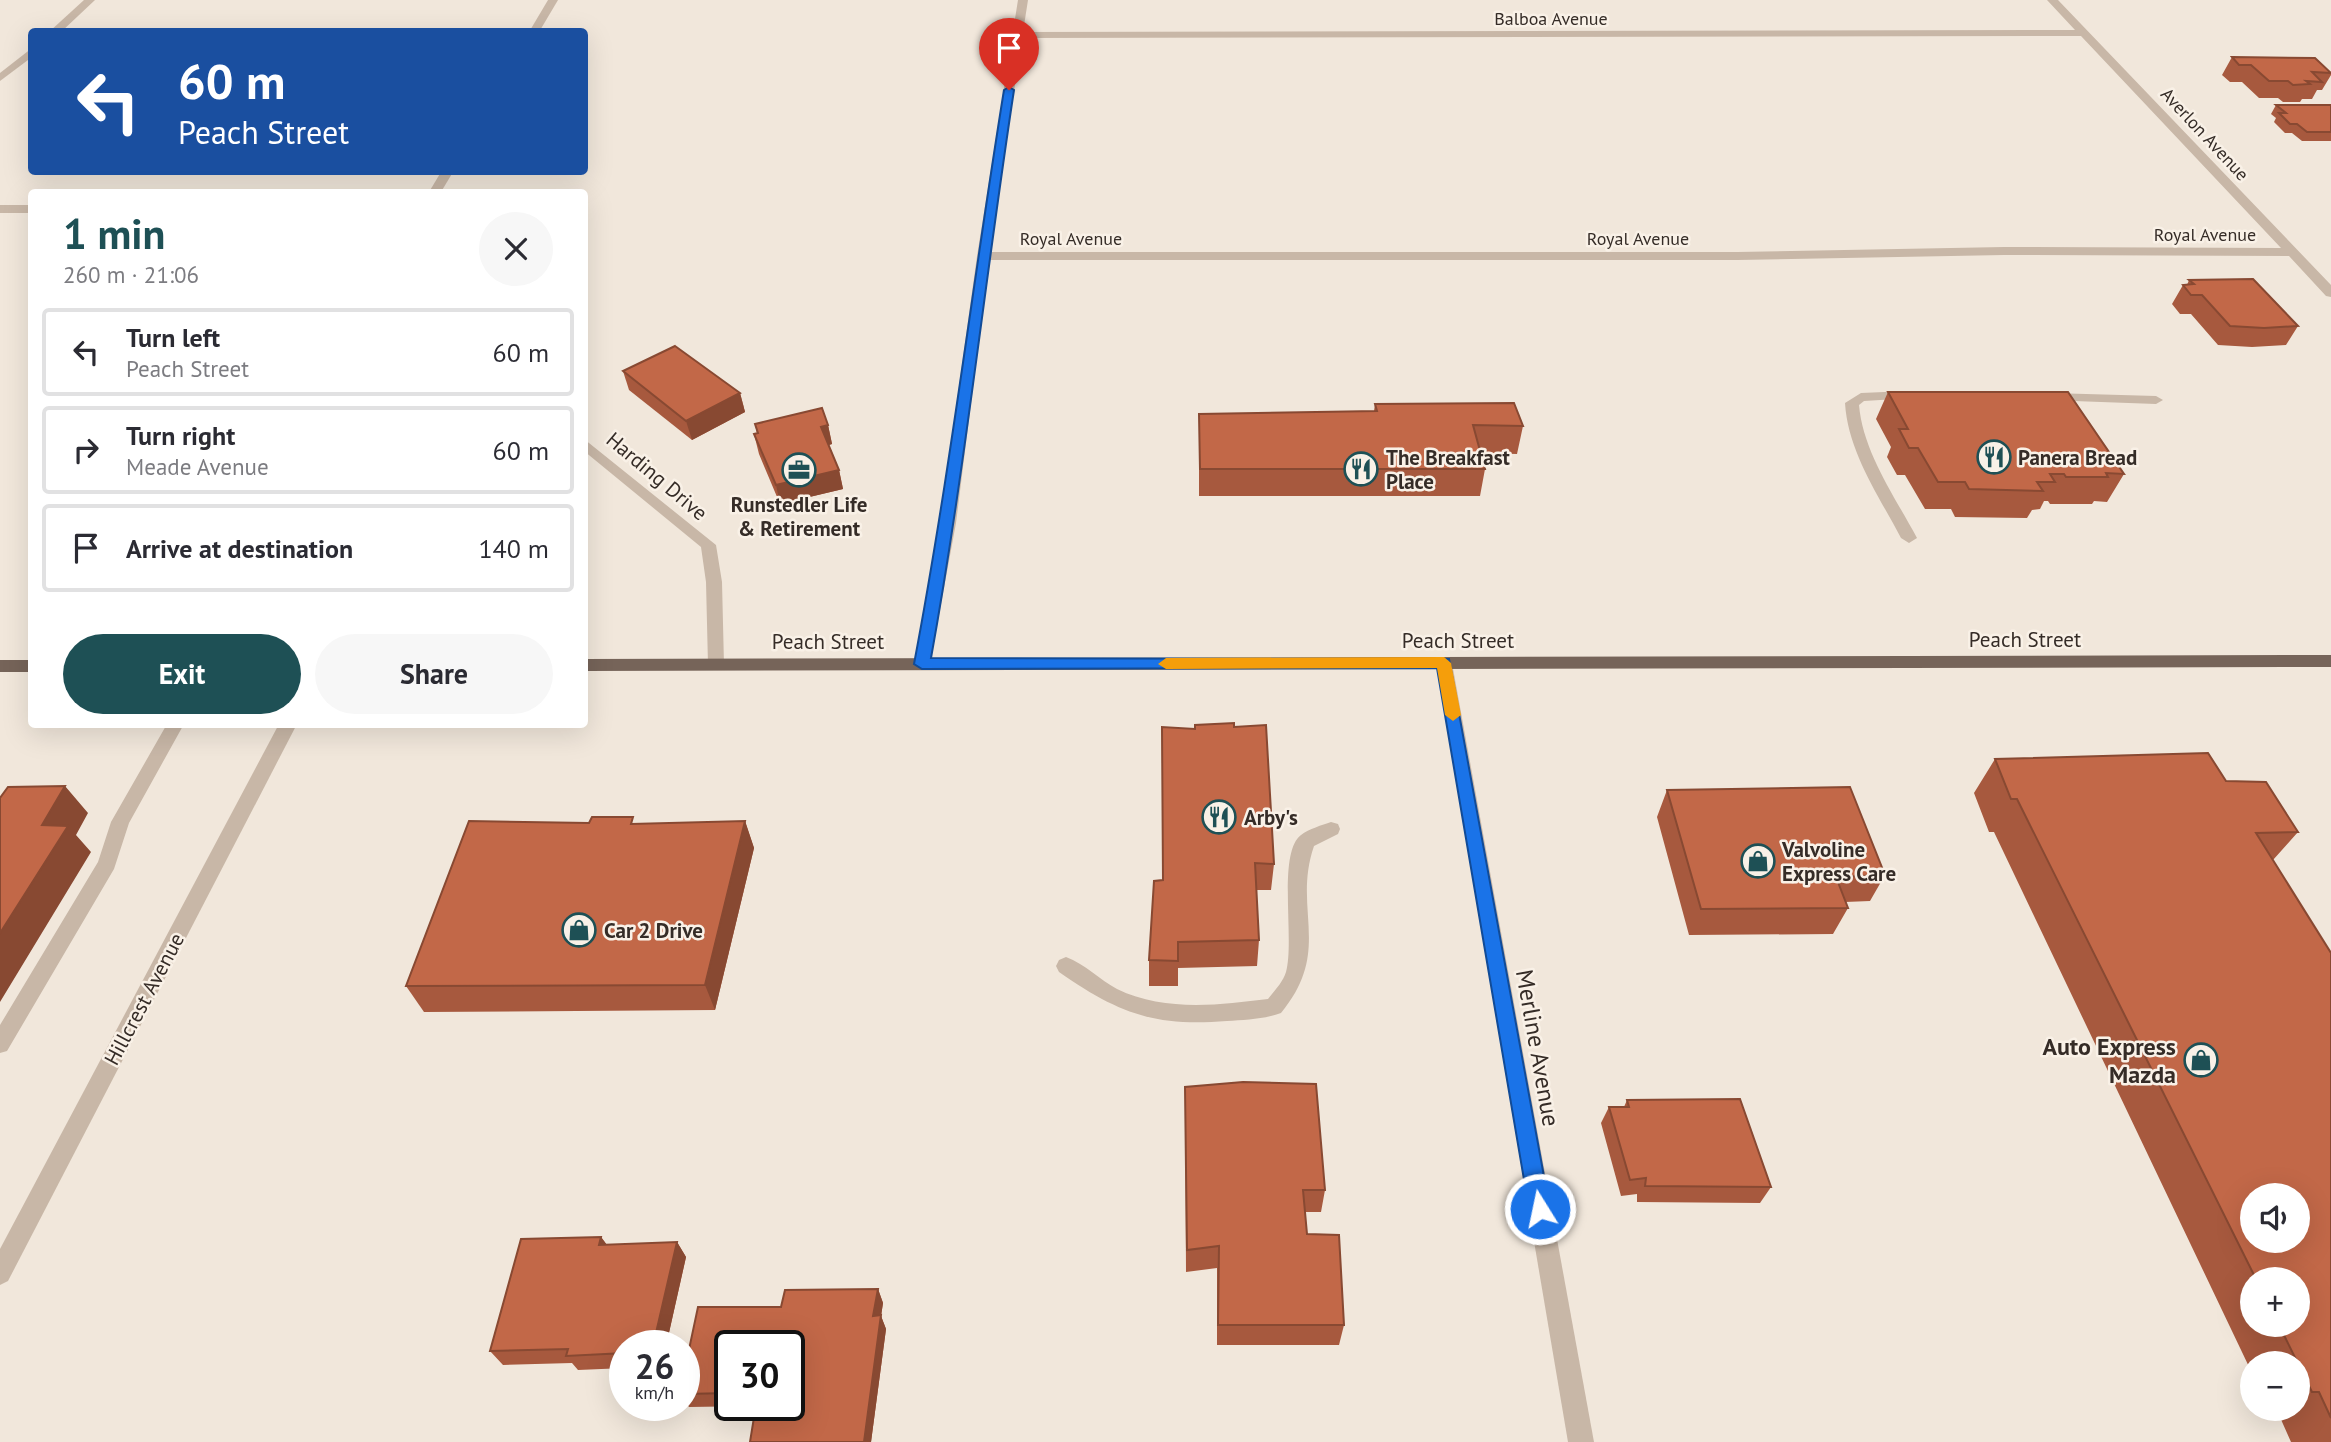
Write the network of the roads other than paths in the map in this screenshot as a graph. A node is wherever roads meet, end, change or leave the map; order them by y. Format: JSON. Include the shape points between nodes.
{"nodes":[{"id":1,"x":90,"y":0,"type":"edge"},
{"id":2,"x":553,"y":0,"type":"edge"},
{"id":3,"x":1023,"y":0,"type":"edge"},
{"id":4,"x":2052,"y":0,"type":"edge"},
{"id":5,"x":58,"y":28,"type":"edge"},
{"id":6,"x":536,"y":28,"type":"edge"},
{"id":7,"x":2084,"y":33,"type":"junction"},
{"id":8,"x":1018,"y":35,"type":"junction"},
{"id":9,"x":28,"y":54,"type":"edge"},
{"id":10,"x":0,"y":78,"type":"edge"},
{"id":11,"x":0,"y":209,"type":"edge"},
{"id":12,"x":28,"y":209,"type":"edge"},
{"id":13,"x":2292,"y":252,"type":"junction"},
{"id":14,"x":983,"y":256,"type":"junction"},
{"id":15,"x":2331,"y":293,"type":"edge"},
{"id":16,"x":1927,"y":395,"type":"edge"},
{"id":17,"x":2038,"y":397,"type":"edge"},
{"id":18,"x":2156,"y":400,"type":"dead end"},
{"id":19,"x":588,"y":446,"type":"edge"},
{"id":20,"x":1909,"y":538,"type":"dead end"},
{"id":21,"x":2331,"y":661,"type":"edge"},
{"id":22,"x":1444,"y":663,"type":"junction"},
{"id":23,"x":922,"y":664,"type":"junction"},
{"id":24,"x":588,"y":665,"type":"edge"},
{"id":25,"x":716,"y":665,"type":"junction"},
{"id":26,"x":0,"y":666,"type":"edge"},
{"id":27,"x":28,"y":666,"type":"edge"},
{"id":28,"x":174,"y":728,"type":"edge"},
{"id":29,"x":286,"y":728,"type":"edge"},
{"id":30,"x":1331,"y":829,"type":"dead end"},
{"id":31,"x":1066,"y":966,"type":"dead end"},
{"id":32,"x":0,"y":1044,"type":"edge"},
{"id":33,"x":0,"y":1273,"type":"edge"},
{"id":34,"x":1581,"y":1442,"type":"edge"}],
"edges":[{"from":1,"to":5,"type":"street"},
{"from":2,"to":6,"type":"street"},
{"from":3,"to":8,"type":"street"},
{"from":4,"to":7,"type":"street","name":"Averlon Avenue"},
{"from":7,"to":8,"type":"street","name":"Balboa Avenue"},
{"from":7,"to":13,"type":"street","name":"Averlon Avenue"},
{"from":8,"to":14,"type":"street"},
{"from":9,"to":10,"type":"street"},
{"from":11,"to":12,"type":"street"},
{"from":13,"to":14,"type":"street","name":"Royal Avenue"},
{"from":13,"to":15,"type":"street","name":"Averlon Avenue"},
{"from":14,"to":23,"type":"street","via":[[948,523]]},
{"from":16,"to":20,"type":"street","via":[[1861,397],[1853,403],[1851,413],[1861,444]]},
{"from":17,"to":18,"type":"street"},
{"from":19,"to":25,"type":"street","name":"Harding Drive","via":[[708,545],[714,582]]},
{"from":21,"to":22,"type":"main road","name":"Peach Street"},
{"from":22,"to":23,"type":"main road","name":"Peach Street"},
{"from":22,"to":34,"type":"street","name":"Merline Avenue"},
{"from":23,"to":25,"type":"main road","name":"Peach Street"},
{"from":24,"to":25,"type":"main road","name":"Peach Street"},
{"from":26,"to":27,"type":"main road"},
{"from":28,"to":32,"type":"street","via":[[120,822],[107,864]]},
{"from":29,"to":33,"type":"street","name":"Hillcrest Avenue"},
{"from":30,"to":31,"type":"street","via":[[1306,841],[1297,867],[1300,947],[1288,990],[1274,1007],[1170,1014],[1113,997]]}]}
